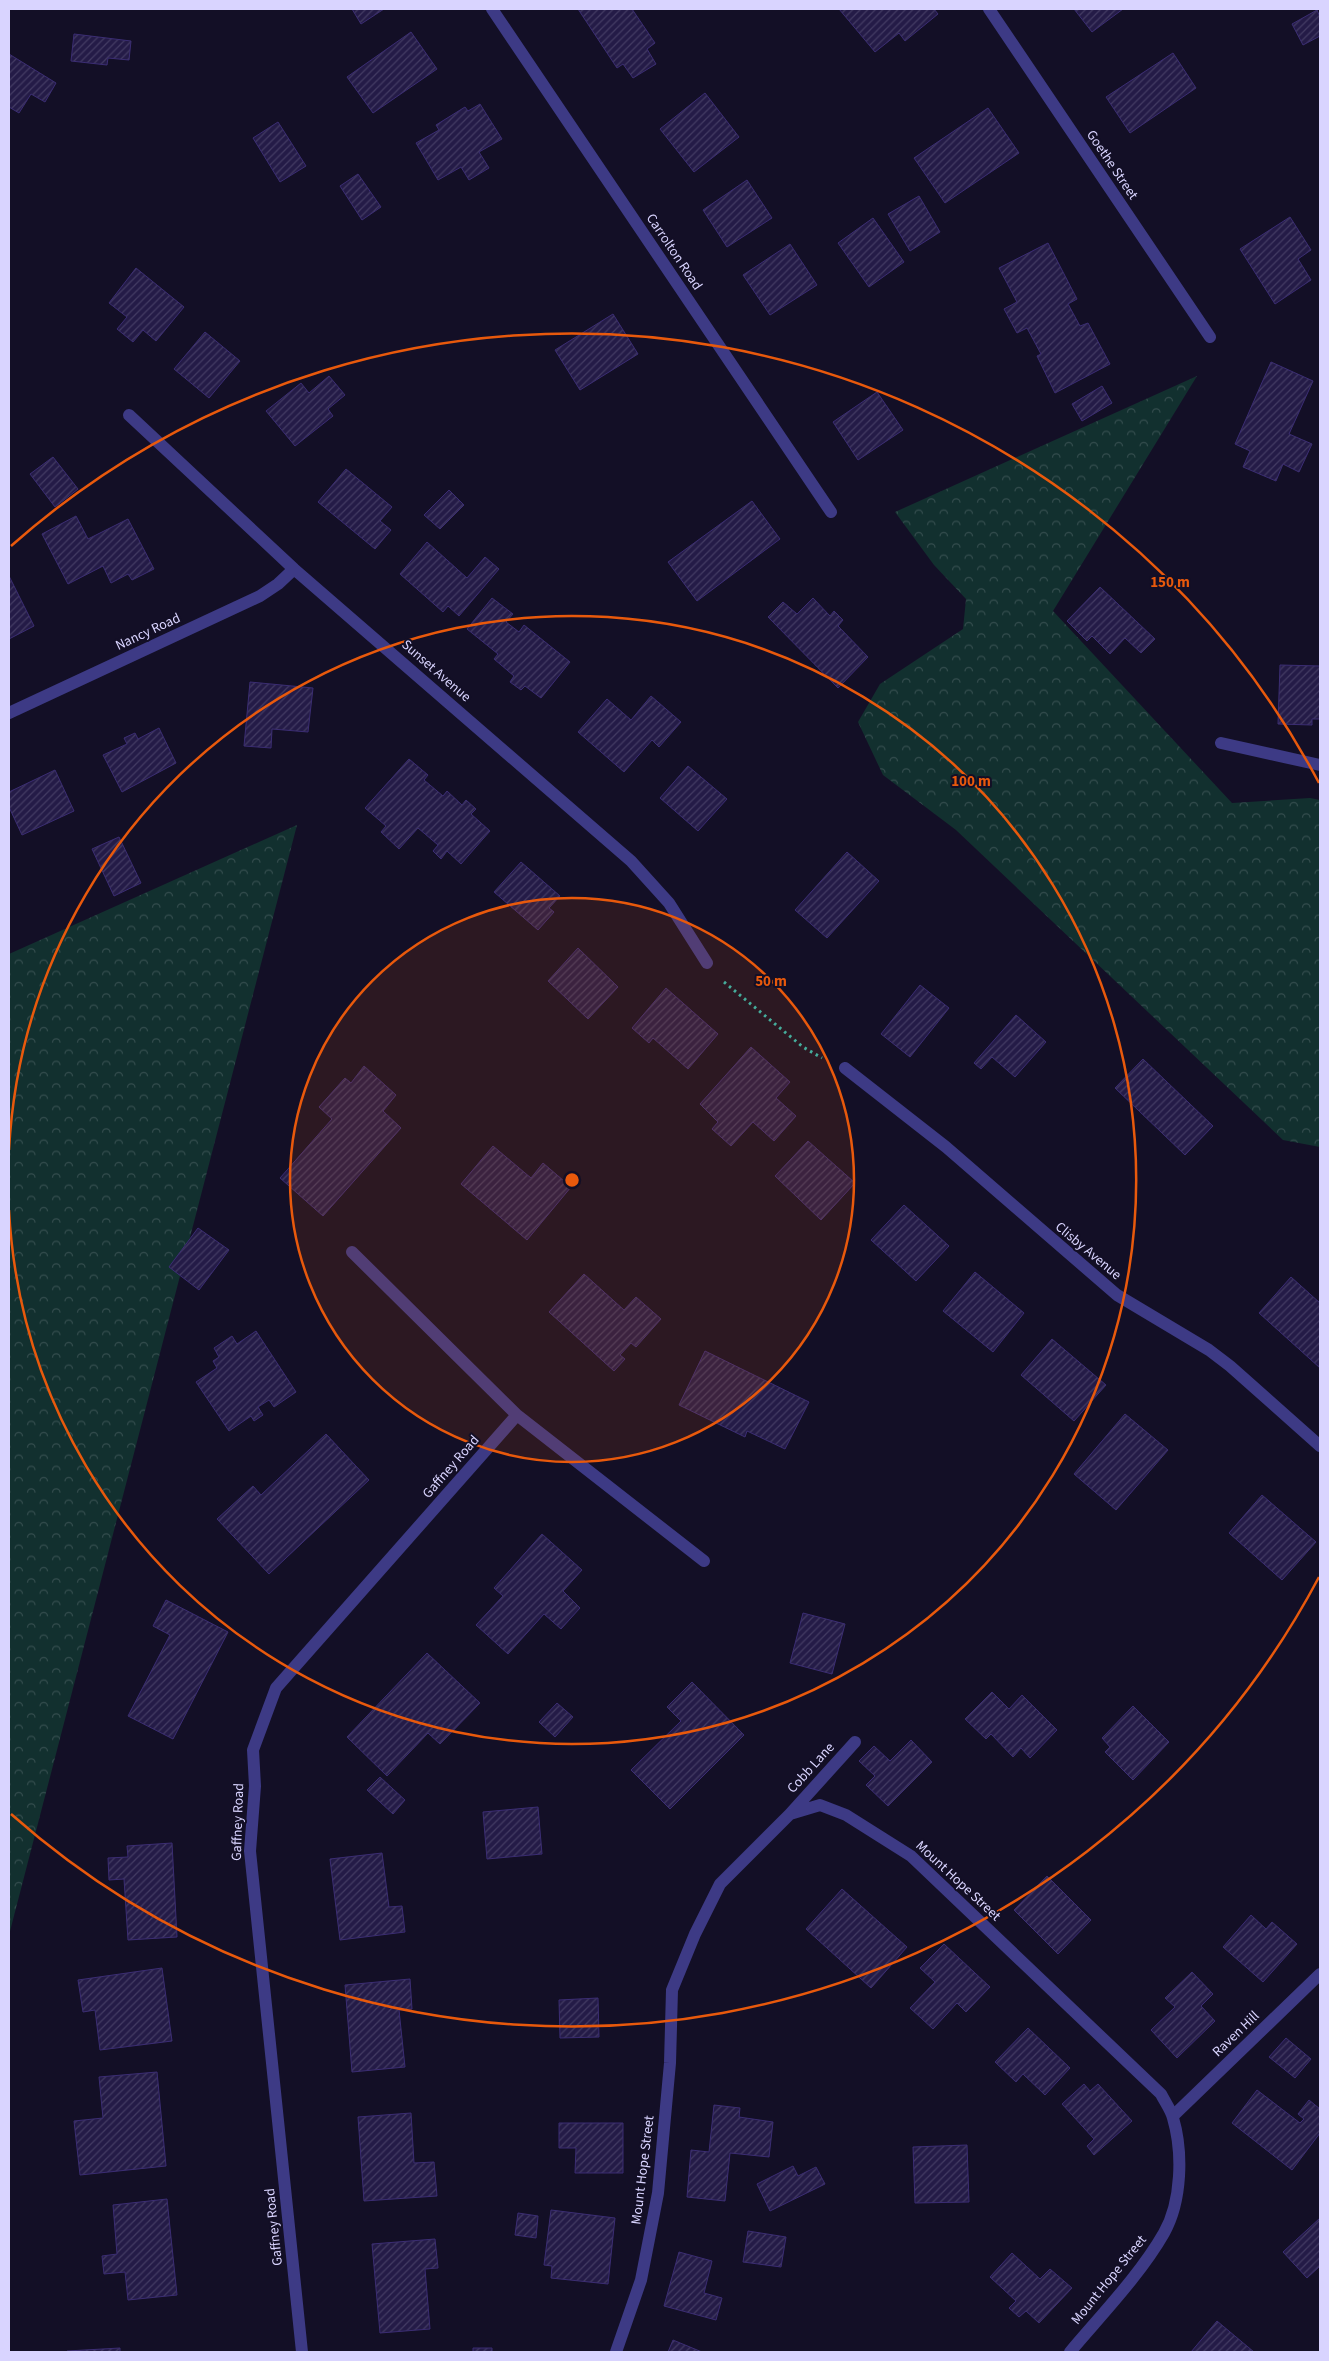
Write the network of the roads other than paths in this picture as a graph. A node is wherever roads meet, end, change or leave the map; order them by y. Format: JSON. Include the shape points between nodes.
{"nodes":[{"id":1,"x":492,"y":9,"type":"edge"},
{"id":2,"x":989,"y":9,"type":"edge"},
{"id":3,"x":1210,"y":337,"type":"dead end"},
{"id":4,"x":129,"y":415,"type":"dead end"},
{"id":5,"x":831,"y":512,"type":"dead end"},
{"id":6,"x":294,"y":569,"type":"junction"},
{"id":7,"x":9,"y":713,"type":"edge"},
{"id":8,"x":1221,"y":743,"type":"dead end"},
{"id":9,"x":1320,"y":765,"type":"edge"},
{"id":10,"x":707,"y":963,"type":"road end"},
{"id":11,"x":845,"y":1068,"type":"road end"},
{"id":12,"x":352,"y":1252,"type":"dead end"},
{"id":13,"x":517,"y":1415,"type":"junction"},
{"id":14,"x":1320,"y":1446,"type":"edge"},
{"id":15,"x":704,"y":1561,"type":"dead end"},
{"id":16,"x":854,"y":1742,"type":"dead end"},
{"id":17,"x":790,"y":1814,"type":"junction"},
{"id":18,"x":1320,"y":1974,"type":"edge"},
{"id":19,"x":1173,"y":2116,"type":"junction"},
{"id":20,"x":302,"y":2352,"type":"edge"},
{"id":21,"x":616,"y":2352,"type":"edge"},
{"id":22,"x":1070,"y":2352,"type":"edge"}],
"edges":[{"from":1,"to":5,"type":"street","name":"Carrolton Road"},
{"from":2,"to":3,"type":"street","name":"Goethe Street"},
{"from":4,"to":6,"type":"street","name":"Sunset Avenue"},
{"from":6,"to":7,"type":"street","name":"Nancy Road","via":[[260,596]]},
{"from":6,"to":10,"type":"street","name":"Sunset Avenue","via":[[631,861],[669,903]]},
{"from":8,"to":9,"type":"street"},
{"from":11,"to":14,"type":"street","name":"Clisby Avenue","via":[[946,1147],[1117,1295],[1230,1366]]},
{"from":12,"to":13,"type":"street"},
{"from":13,"to":15,"type":"street"},
{"from":13,"to":20,"type":"street","name":"Gaffney Road","via":[[276,1688],[253,1750],[256,1786],[250,1851]]},
{"from":16,"to":17,"type":"street","name":"Cobb Lane"},
{"from":17,"to":19,"type":"street","name":"Mount Hope Street","via":[[820,1805],[846,1815],[911,1856],[1161,2094]]},
{"from":17,"to":21,"type":"street","name":"Mount Hope Street","via":[[720,1884],[672,1990],[670,2063],[658,2193],[641,2280]]},
{"from":18,"to":19,"type":"street","name":"Raven Hill"},
{"from":19,"to":22,"type":"street","name":"Mount Hope Street","via":[[1180,2163],[1166,2231],[1151,2254]]}]}
